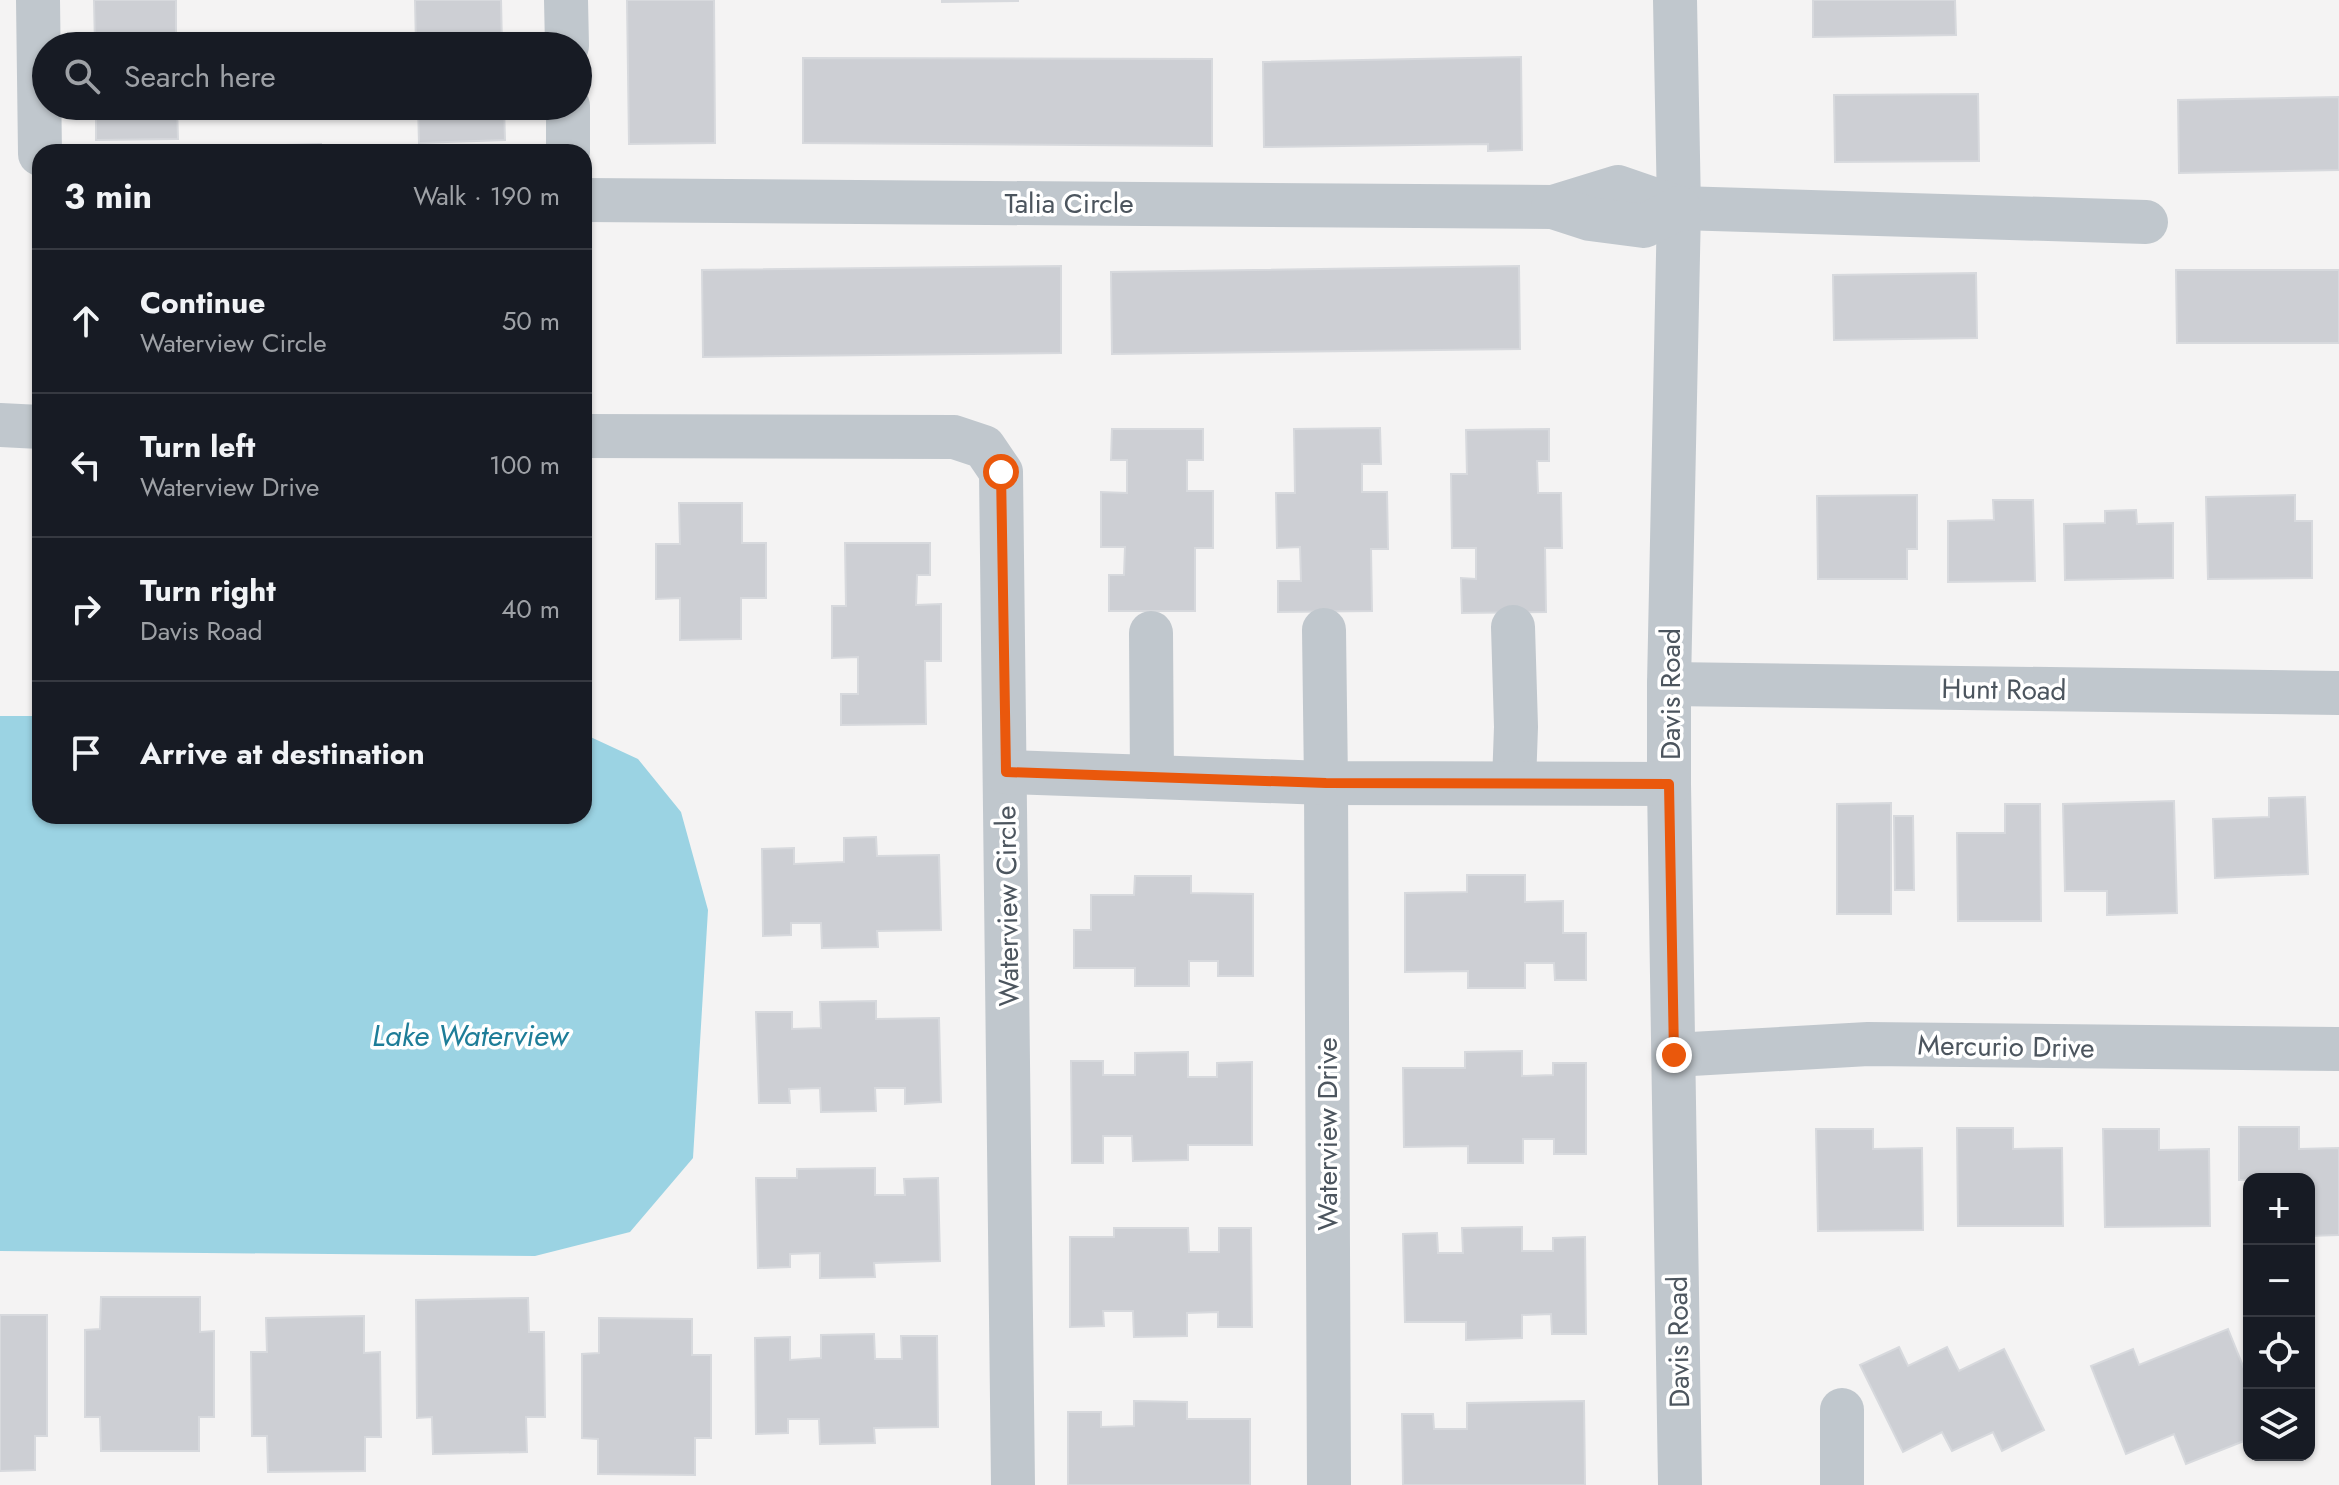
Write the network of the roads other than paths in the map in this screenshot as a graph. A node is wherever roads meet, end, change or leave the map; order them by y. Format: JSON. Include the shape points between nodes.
{"nodes":[{"id":1,"x":38,"y":0,"type":"edge"},
{"id":2,"x":566,"y":0,"type":"edge"},
{"id":3,"x":1675,"y":0,"type":"edge"},
{"id":4,"x":38,"y":32,"type":"edge"},
{"id":5,"x":567,"y":32,"type":"edge"},
{"id":6,"x":40,"y":120,"type":"edge"},
{"id":7,"x":568,"y":120,"type":"edge"},
{"id":8,"x":40,"y":144,"type":"edge"},
{"id":9,"x":568,"y":144,"type":"edge"},
{"id":10,"x":592,"y":200,"type":"edge"},
{"id":11,"x":1679,"y":208,"type":"junction"},
{"id":12,"x":2146,"y":222,"type":"dead end"},
{"id":13,"x":0,"y":425,"type":"edge"},
{"id":14,"x":32,"y":427,"type":"edge"},
{"id":15,"x":592,"y":436,"type":"edge"},
{"id":16,"x":1513,"y":627,"type":"dead end"},
{"id":17,"x":1324,"y":630,"type":"dead end"},
{"id":18,"x":1151,"y":633,"type":"dead end"},
{"id":19,"x":1669,"y":684,"type":"junction"},
{"id":20,"x":2339,"y":693,"type":"edge"},
{"id":21,"x":1006,"y":772,"type":"junction"},
{"id":22,"x":1152,"y":777,"type":"junction"},
{"id":23,"x":1326,"y":783,"type":"junction"},
{"id":24,"x":1514,"y":783,"type":"junction"},
{"id":25,"x":1669,"y":784,"type":"junction"},
{"id":26,"x":2337,"y":1049,"type":"edge"},
{"id":27,"x":1674,"y":1055,"type":"junction"},
{"id":28,"x":1842,"y":1410,"type":"dead end"},
{"id":29,"x":1013,"y":1485,"type":"edge"},
{"id":30,"x":1329,"y":1485,"type":"edge"},
{"id":31,"x":1680,"y":1485,"type":"edge"},
{"id":32,"x":1842,"y":1485,"type":"edge"}],
"edges":[{"from":1,"to":4,"type":"street"},
{"from":2,"to":5,"type":"street"},
{"from":3,"to":11,"type":"street","name":"Davis Road"},
{"from":6,"to":8,"type":"street"},
{"from":7,"to":9,"type":"street"},
{"from":10,"to":11,"type":"street","name":"Talia Circle","via":[[1553,207],[1618,187]]},
{"from":11,"to":12,"type":"street","name":"Talia Circle"},
{"from":11,"to":19,"type":"street","name":"Davis Road"},
{"from":13,"to":14,"type":"street"},
{"from":15,"to":21,"type":"street","name":"Waterview Circle","via":[[954,437],[984,447],[1001,472]]},
{"from":16,"to":24,"type":"street"},
{"from":17,"to":23,"type":"street","name":"Waterview Drive"},
{"from":18,"to":22,"type":"street"},
{"from":19,"to":20,"type":"street","name":"Hunt Road"},
{"from":19,"to":25,"type":"street","name":"Davis Road"},
{"from":21,"to":22,"type":"street"},
{"from":21,"to":29,"type":"street","name":"Waterview Circle"},
{"from":22,"to":23,"type":"street"},
{"from":23,"to":24,"type":"street"},
{"from":23,"to":30,"type":"street","name":"Waterview Drive"},
{"from":24,"to":25,"type":"street"},
{"from":25,"to":27,"type":"street","name":"Davis Road"},
{"from":26,"to":27,"type":"street","name":"Mercurio Drive","via":[[1868,1044]]},
{"from":27,"to":31,"type":"street","name":"Davis Road"},
{"from":28,"to":32,"type":"street"}]}
